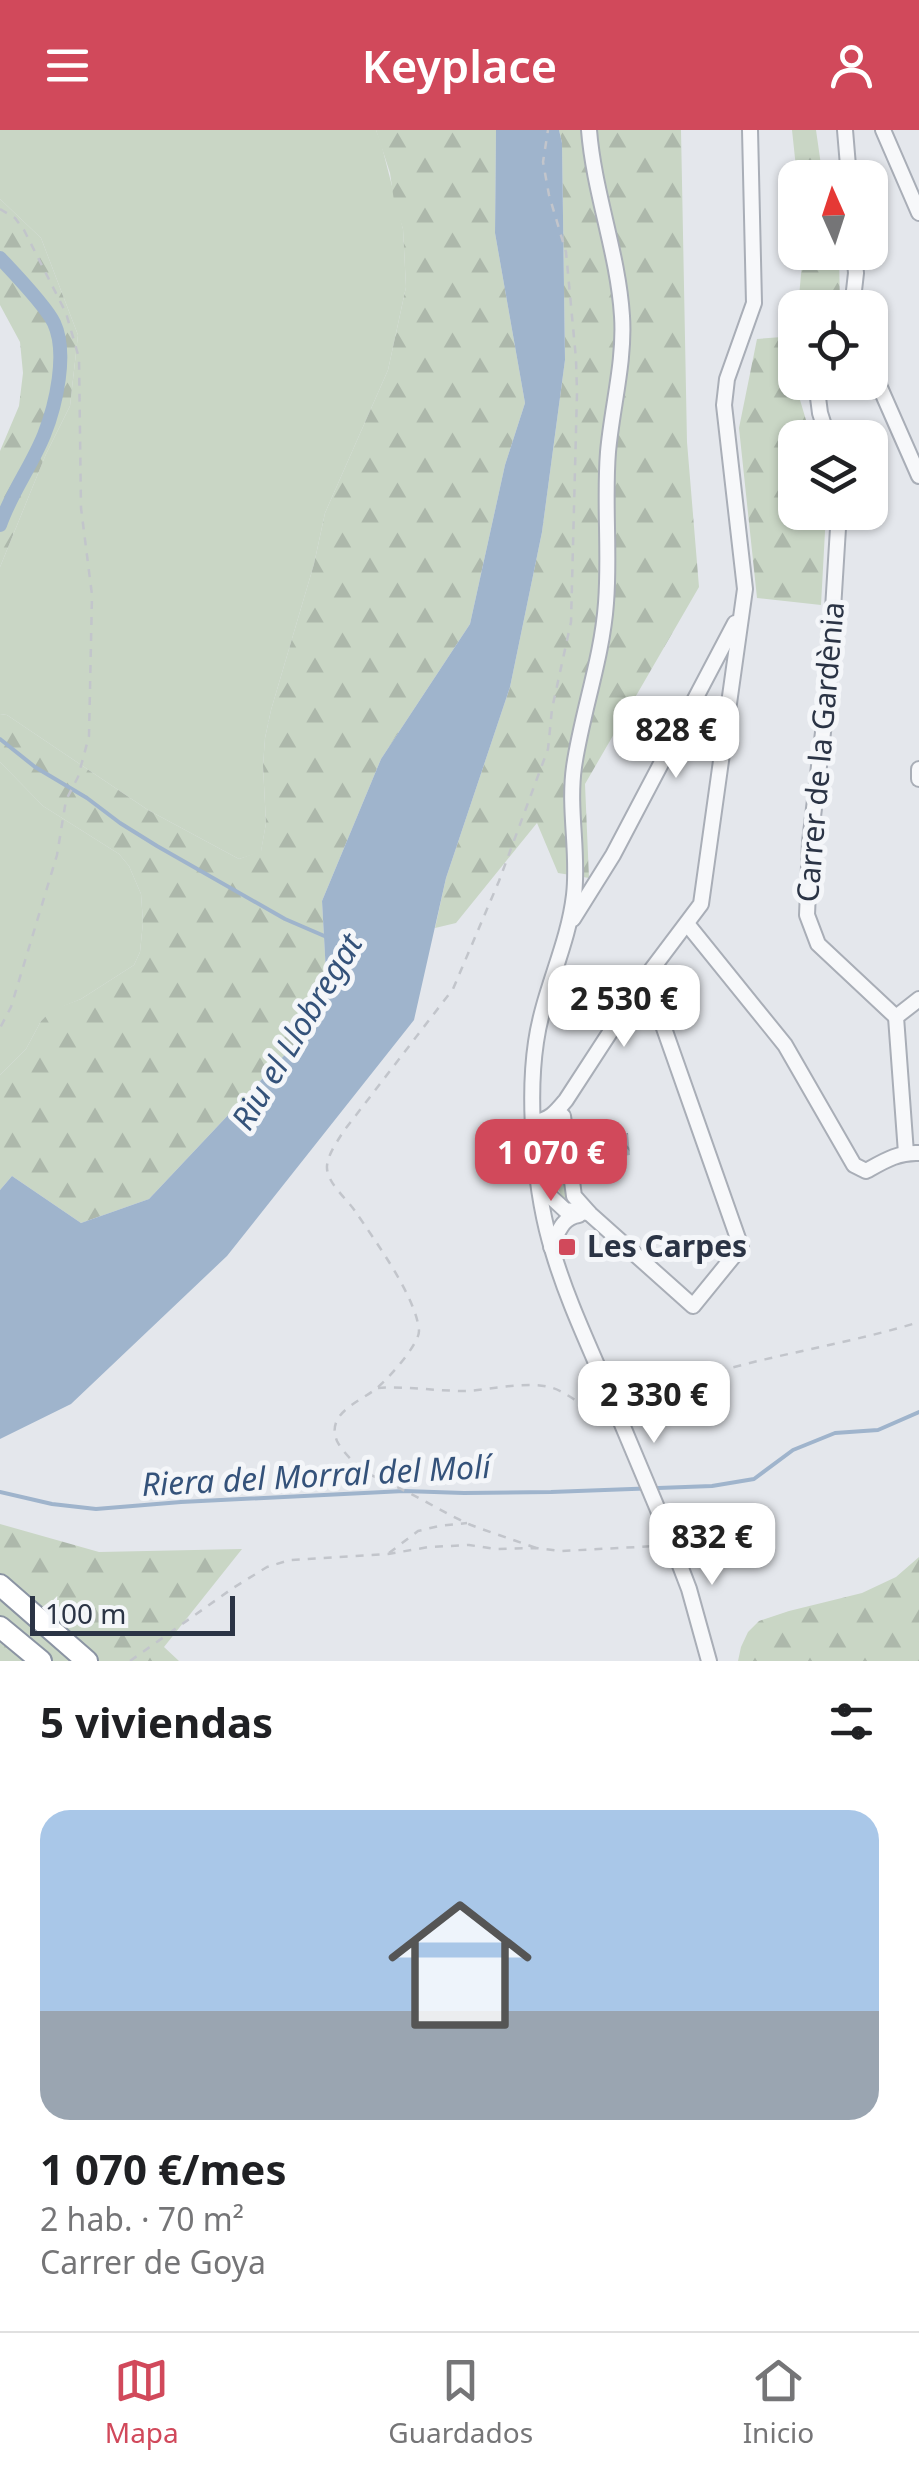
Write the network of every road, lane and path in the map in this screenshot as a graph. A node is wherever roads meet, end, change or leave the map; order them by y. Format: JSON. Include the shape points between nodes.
{"nodes":[{"id":1,"x":548,"y":130,"type":"edge"},
{"id":2,"x":588,"y":130,"type":"edge"},
{"id":3,"x":750,"y":130,"type":"edge"},
{"id":4,"x":845,"y":130,"type":"edge"},
{"id":5,"x":883,"y":130,"type":"edge"},
{"id":6,"x":848,"y":160,"type":"edge"},
{"id":7,"x":0,"y":209,"type":"edge"},
{"id":8,"x":919,"y":213,"type":"edge"},
{"id":9,"x":885,"y":400,"type":"edge"},
{"id":10,"x":919,"y":476,"type":"edge"},
{"id":11,"x":838,"y":530,"type":"edge"},
{"id":12,"x":741,"y":610,"type":"junction"},
{"id":13,"x":919,"y":769,"type":"edge"},
{"id":14,"x":919,"y":779,"type":"edge"},
{"id":15,"x":569,"y":924,"type":"junction"},
{"id":16,"x":688,"y":924,"type":"junction"},
{"id":17,"x":646,"y":976,"type":"junction"},
{"id":18,"x":919,"y":999,"type":"edge"},
{"id":19,"x":896,"y":1017,"type":"junction"},
{"id":20,"x":0,"y":1028,"type":"edge"},
{"id":21,"x":566,"y":1100,"type":"junction"},
{"id":22,"x":563,"y":1116,"type":"junction"},
{"id":23,"x":534,"y":1122,"type":"junction"},
{"id":24,"x":913,"y":1153,"type":"edge"},
{"id":25,"x":537,"y":1162,"type":"junction"},
{"id":26,"x":540,"y":1186,"type":"junction"},
{"id":27,"x":590,"y":1214,"type":"junction"},
{"id":28,"x":551,"y":1247,"type":"junction"},
{"id":29,"x":919,"y":1322,"type":"edge"},
{"id":30,"x":610,"y":1361,"type":"dead end"},
{"id":31,"x":378,"y":1388,"type":"junction"},
{"id":32,"x":656,"y":1392,"type":"junction"},
{"id":33,"x":627,"y":1409,"type":"dead end"},
{"id":34,"x":612,"y":1410,"type":"dead end"},
{"id":35,"x":467,"y":1524,"type":"junction"},
{"id":36,"x":673,"y":1546,"type":"junction"},
{"id":37,"x":536,"y":1548,"type":"junction"},
{"id":38,"x":388,"y":1554,"type":"junction"},
{"id":39,"x":0,"y":1586,"type":"edge"},
{"id":40,"x":0,"y":1626,"type":"edge"},
{"id":41,"x":41,"y":1661,"type":"edge"},
{"id":42,"x":88,"y":1661,"type":"edge"},
{"id":43,"x":130,"y":1661,"type":"edge"},
{"id":44,"x":709,"y":1661,"type":"edge"}],
"edges":[{"from":1,"to":31,"type":"path","via":[[543,162],[566,252],[576,359],[571,622],[548,748],[453,990],[330,1155],[328,1174],[402,1285],[418,1331],[411,1351]]},
{"from":2,"to":15,"type":"street","via":[[618,281],[622,340],[608,456],[604,629],[572,787],[576,867]]},
{"from":3,"to":12,"type":"street","via":[[754,302],[724,406],[744,567]]},
{"from":4,"to":6,"type":"street"},
{"from":5,"to":8,"type":"street"},
{"from":7,"to":20,"type":"path","via":[[30,241],[66,314],[79,358],[80,508],[92,596],[90,736]]},
{"from":9,"to":10,"type":"street"},
{"from":11,"to":19,"type":"street","name":"Carrer de la Gardènia","via":[[806,915],[818,944]]},
{"from":12,"to":15,"type":"street","via":[[613,855]]},
{"from":12,"to":16,"type":"street","via":[[701,904]]},
{"from":13,"to":14,"type":"street"},
{"from":15,"to":23,"type":"street","via":[[536,1043]]},
{"from":16,"to":17,"type":"street"},
{"from":16,"to":24,"type":"street","via":[[785,1045],[854,1165],[866,1170]]},
{"from":17,"to":21,"type":"street"},
{"from":17,"to":27,"type":"street","via":[[742,1248],[693,1306]]},
{"from":18,"to":19,"type":"street"},
{"from":19,"to":24,"type":"street"},
{"from":21,"to":22,"type":"street"},
{"from":21,"to":23,"type":"street","via":[[545,1121]]},
{"from":22,"to":25,"type":"street"},
{"from":22,"to":27,"type":"street","via":[[574,1196]]},
{"from":23,"to":25,"type":"street"},
{"from":25,"to":26,"type":"street"},
{"from":26,"to":27,"type":"street","via":[[565,1210]]},
{"from":26,"to":28,"type":"street"},
{"from":27,"to":28,"type":"street","via":[[570,1216]]},
{"from":28,"to":36,"type":"street","bridge":true},
{"from":29,"to":32,"type":"path"},
{"from":30,"to":32,"type":"path","via":[[633,1386]]},
{"from":31,"to":34,"type":"path","via":[[535,1386],[553,1388],[598,1412]]},
{"from":31,"to":35,"type":"path","via":[[338,1418],[334,1426],[345,1452],[364,1471]]},
{"from":32,"to":33,"type":"path"},
{"from":35,"to":37,"type":"path"},
{"from":35,"to":38,"type":"path","via":[[418,1531]]},
{"from":36,"to":37,"type":"path"},
{"from":36,"to":44,"type":"street"},
{"from":37,"to":38,"type":"path","via":[[429,1546]]},
{"from":38,"to":43,"type":"path","via":[[290,1560],[267,1568]]},
{"from":39,"to":42,"type":"highway"},
{"from":40,"to":41,"type":"highway"}]}
